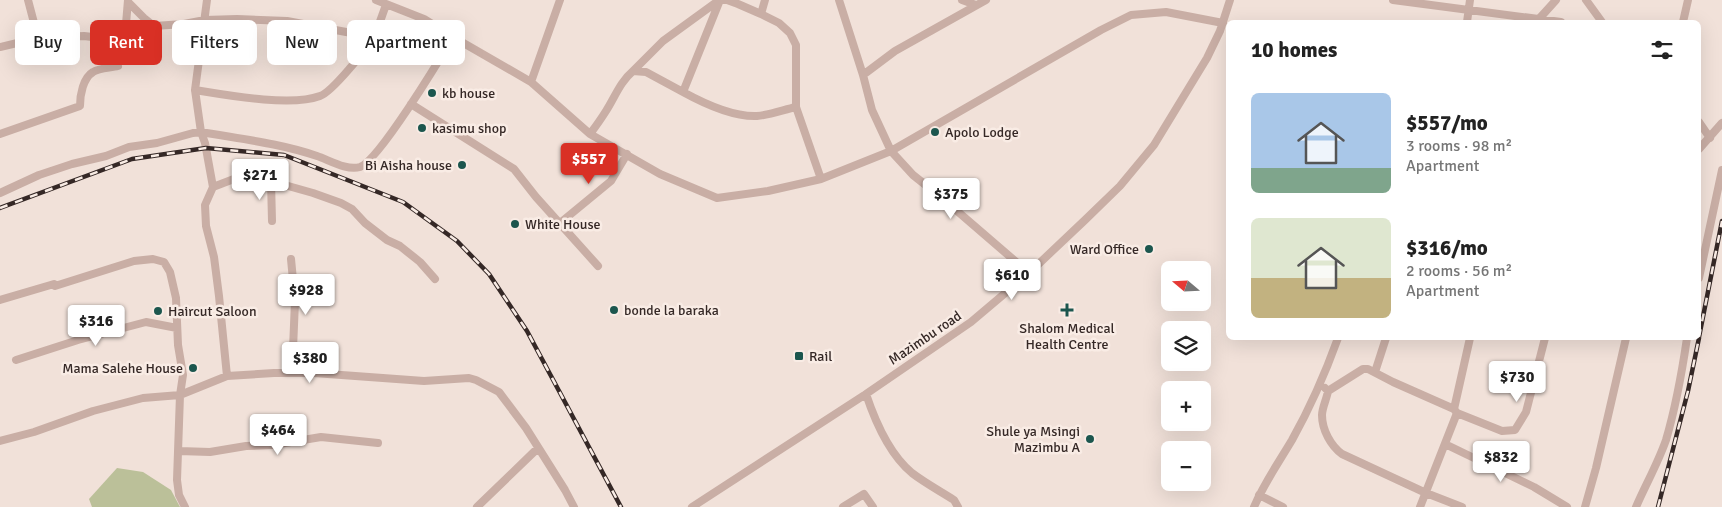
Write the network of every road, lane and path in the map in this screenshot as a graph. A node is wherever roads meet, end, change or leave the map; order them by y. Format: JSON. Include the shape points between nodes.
{"nodes":[{"id":1,"x":28,"y":0,"type":"edge"},
{"id":2,"x":207,"y":0,"type":"edge"},
{"id":3,"x":376,"y":0,"type":"edge"},
{"id":4,"x":560,"y":0,"type":"edge"},
{"id":5,"x":720,"y":0,"type":"edge"},
{"id":6,"x":765,"y":0,"type":"edge"},
{"id":7,"x":839,"y":0,"type":"edge"},
{"id":8,"x":962,"y":0,"type":"edge"},
{"id":9,"x":986,"y":0,"type":"edge"},
{"id":10,"x":1230,"y":0,"type":"edge"},
{"id":11,"x":1394,"y":0,"type":"edge"},
{"id":12,"x":1470,"y":0,"type":"edge"},
{"id":13,"x":1556,"y":0,"type":"edge"},
{"id":14,"x":1586,"y":0,"type":"edge"},
{"id":15,"x":1688,"y":0,"type":"edge"},
{"id":16,"x":128,"y":1,"type":"edge"},
{"id":17,"x":386,"y":4,"type":"junction"},
{"id":18,"x":976,"y":5,"type":"junction"},
{"id":19,"x":1469,"y":10,"type":"junction"},
{"id":20,"x":761,"y":14,"type":"junction"},
{"id":21,"x":33,"y":20,"type":"edge"},
{"id":22,"x":205,"y":20,"type":"joint"},
{"id":23,"x":380,"y":20,"type":"edge"},
{"id":24,"x":424,"y":20,"type":"edge"},
{"id":25,"x":1467,"y":20,"type":"edge"},
{"id":26,"x":1538,"y":20,"type":"joint"},
{"id":27,"x":1598,"y":20,"type":"edge"},
{"id":28,"x":1683,"y":20,"type":"edge"},
{"id":29,"x":172,"y":24,"type":"edge"},
{"id":30,"x":1222,"y":27,"type":"junction"},
{"id":31,"x":1226,"y":31,"type":"edge"},
{"id":32,"x":347,"y":32,"type":"edge"},
{"id":33,"x":80,"y":36,"type":"edge"},
{"id":34,"x":15,"y":43,"type":"edge"},
{"id":35,"x":465,"y":44,"type":"edge"},
{"id":36,"x":0,"y":47,"type":"edge"},
{"id":37,"x":199,"y":65,"type":"edge"},
{"id":38,"x":351,"y":65,"type":"edge"},
{"id":39,"x":435,"y":65,"type":"edge"},
{"id":40,"x":118,"y":66,"type":"dead end"},
{"id":41,"x":633,"y":71,"type":"junction"},
{"id":42,"x":863,"y":75,"type":"junction"},
{"id":43,"x":531,"y":82,"type":"junction"},
{"id":44,"x":195,"y":90,"type":"junction"},
{"id":45,"x":683,"y":92,"type":"junction"},
{"id":46,"x":411,"y":104,"type":"junction"},
{"id":47,"x":796,"y":107,"type":"junction"},
{"id":48,"x":1722,"y":123,"type":"edge"},
{"id":49,"x":1701,"y":125,"type":"edge"},
{"id":50,"x":201,"y":132,"type":"junction"},
{"id":51,"x":0,"y":134,"type":"edge"},
{"id":52,"x":590,"y":134,"type":"junction"},
{"id":53,"x":1710,"y":138,"type":"junction"},
{"id":54,"x":1701,"y":147,"type":"edge"},
{"id":55,"x":891,"y":150,"type":"junction"},
{"id":56,"x":627,"y":154,"type":"junction"},
{"id":57,"x":1722,"y":170,"type":"edge"},
{"id":58,"x":821,"y":179,"type":"junction"},
{"id":59,"x":271,"y":181,"type":"junction"},
{"id":60,"x":213,"y":187,"type":"junction"},
{"id":61,"x":0,"y":193,"type":"edge"},
{"id":62,"x":272,"y":221,"type":"dead end"},
{"id":63,"x":560,"y":223,"type":"junction"},
{"id":64,"x":291,"y":259,"type":"dead end"},
{"id":65,"x":598,"y":266,"type":"dead end"},
{"id":66,"x":1701,"y":269,"type":"edge"},
{"id":67,"x":1029,"y":273,"type":"junction"},
{"id":68,"x":435,"y":279,"type":"dead end"},
{"id":69,"x":0,"y":300,"type":"edge"},
{"id":70,"x":177,"y":328,"type":"junction"},
{"id":71,"x":1337,"y":340,"type":"edge"},
{"id":72,"x":1385,"y":340,"type":"edge"},
{"id":73,"x":1470,"y":340,"type":"edge"},
{"id":74,"x":1544,"y":340,"type":"edge"},
{"id":75,"x":1626,"y":340,"type":"edge"},
{"id":76,"x":1687,"y":340,"type":"edge"},
{"id":77,"x":16,"y":360,"type":"dead end"},
{"id":78,"x":1375,"y":372,"type":"junction"},
{"id":79,"x":292,"y":373,"type":"junction"},
{"id":80,"x":227,"y":376,"type":"junction"},
{"id":81,"x":1321,"y":384,"type":"junction"},
{"id":82,"x":1328,"y":391,"type":"junction"},
{"id":83,"x":866,"y":394,"type":"junction"},
{"id":84,"x":180,"y":395,"type":"junction"},
{"id":85,"x":1312,"y":402,"type":"junction"},
{"id":86,"x":1455,"y":411,"type":"junction"},
{"id":87,"x":1322,"y":415,"type":"junction"},
{"id":88,"x":1303,"y":418,"type":"junction"},
{"id":89,"x":0,"y":441,"type":"edge"},
{"id":90,"x":378,"y":443,"type":"dead end"},
{"id":91,"x":1445,"y":444,"type":"junction"},
{"id":92,"x":538,"y":448,"type":"junction"},
{"id":93,"x":179,"y":450,"type":"junction"},
{"id":94,"x":1426,"y":493,"type":"junction"},
{"id":95,"x":1259,"y":495,"type":"junction"},
{"id":96,"x":185,"y":507,"type":"edge"},
{"id":97,"x":477,"y":507,"type":"edge"},
{"id":98,"x":574,"y":507,"type":"edge"},
{"id":99,"x":692,"y":507,"type":"edge"},
{"id":100,"x":843,"y":507,"type":"edge"},
{"id":101,"x":873,"y":507,"type":"edge"},
{"id":102,"x":958,"y":507,"type":"edge"},
{"id":103,"x":1254,"y":507,"type":"edge"},
{"id":104,"x":1283,"y":507,"type":"edge"},
{"id":105,"x":1420,"y":507,"type":"edge"},
{"id":106,"x":1462,"y":507,"type":"edge"},
{"id":107,"x":1567,"y":507,"type":"edge"},
{"id":108,"x":1585,"y":507,"type":"edge"},
{"id":109,"x":1636,"y":507,"type":"edge"}],
"edges":[{"from":1,"to":21,"type":"street"},
{"from":2,"to":22,"type":"street"},
{"from":3,"to":17,"type":"street"},
{"from":4,"to":43,"type":"street"},
{"from":5,"to":20,"type":"street"},
{"from":5,"to":41,"type":"street","via":[[663,41]]},
{"from":5,"to":45,"type":"street"},
{"from":6,"to":20,"type":"street"},
{"from":7,"to":42,"type":"street"},
{"from":8,"to":18,"type":"street"},
{"from":9,"to":18,"type":"street"},
{"from":10,"to":30,"type":"street","name":"Mazimbu road"},
{"from":11,"to":19,"type":"street"},
{"from":12,"to":19,"type":"street"},
{"from":13,"to":26,"type":"street"},
{"from":14,"to":27,"type":"street"},
{"from":15,"to":28,"type":"street"},
{"from":16,"to":29,"type":"street","via":[[154,26]]},
{"from":16,"to":33,"type":"street","via":[[126,24],[120,35],[109,39]]},
{"from":17,"to":23,"type":"street"},
{"from":17,"to":24,"type":"street"},
{"from":18,"to":42,"type":"street","via":[[895,51]]},
{"from":19,"to":25,"type":"street"},
{"from":19,"to":26,"type":"street"},
{"from":20,"to":47,"type":"street","via":[[780,23],[796,45]]},
{"from":22,"to":32,"type":"street","via":[[287,21]]},
{"from":30,"to":31,"type":"street"},
{"from":30,"to":55,"type":"street","via":[[1166,12],[1131,14]]},
{"from":30,"to":67,"type":"street","name":"Mazimbu road","via":[[1208,58],[1154,145],[1110,196]]},
{"from":34,"to":36,"type":"street"},
{"from":35,"to":43,"type":"street"},
{"from":37,"to":44,"type":"street"},
{"from":38,"to":44,"type":"street","via":[[336,85],[320,96],[301,100]]},
{"from":39,"to":46,"type":"street"},
{"from":40,"to":51,"type":"street","via":[[93,71],[85,81],[80,106]]},
{"from":41,"to":45,"type":"street","via":[[646,72]]},
{"from":41,"to":52,"type":"street","via":[[617,90]]},
{"from":42,"to":55,"type":"street","via":[[872,110]]},
{"from":43,"to":52,"type":"street"},
{"from":44,"to":50,"type":"street"},
{"from":45,"to":47,"type":"street","via":[[712,106],[757,116]]},
{"from":46,"to":50,"type":"street","via":[[377,151],[360,167],[336,164],[260,141]]},
{"from":46,"to":63,"type":"street","via":[[514,169]]},
{"from":47,"to":58,"type":"street"},
{"from":48,"to":53,"type":"street"},
{"from":49,"to":53,"type":"street"},
{"from":50,"to":60,"type":"street","via":[[206,143]]},
{"from":50,"to":61,"type":"street","via":[[129,147],[72,164]]},
{"from":52,"to":56,"type":"street"},
{"from":53,"to":54,"type":"street"},
{"from":55,"to":58,"type":"street"},
{"from":55,"to":67,"type":"street","via":[[913,175]]},
{"from":56,"to":58,"type":"street","via":[[660,174],[718,198]]},
{"from":56,"to":63,"type":"street","via":[[611,181]]},
{"from":57,"to":66,"type":"street"},
{"from":59,"to":60,"type":"street","via":[[253,176],[239,177]]},
{"from":59,"to":62,"type":"street"},
{"from":59,"to":68,"type":"street","via":[[341,203],[420,262]]},
{"from":60,"to":80,"type":"street","via":[[205,206],[206,226],[214,256]]},
{"from":63,"to":65,"type":"street"},
{"from":64,"to":79,"type":"street","via":[[295,302]]},
{"from":67,"to":83,"type":"street","name":"Mazimbu road","via":[[971,322]]},
{"from":69,"to":70,"type":"street","via":[[134,261],[158,259],[170,272],[176,298]]},
{"from":70,"to":77,"type":"street","via":[[146,322]]},
{"from":70,"to":84,"type":"street","via":[[183,375]]},
{"from":71,"to":81,"type":"street"},
{"from":72,"to":78,"type":"street"},
{"from":73,"to":86,"type":"street"},
{"from":74,"to":86,"type":"street","via":[[1526,412],[1515,430],[1502,431]]},
{"from":75,"to":108,"type":"street"},
{"from":76,"to":109,"type":"street","via":[[1678,395],[1665,441]]},
{"from":78,"to":82,"type":"street","via":[[1363,369]]},
{"from":78,"to":86,"type":"street"},
{"from":79,"to":80,"type":"street"},
{"from":79,"to":92,"type":"street","via":[[424,381],[476,380],[498,392]]},
{"from":80,"to":84,"type":"street"},
{"from":81,"to":82,"type":"street"},
{"from":81,"to":85,"type":"street"},
{"from":82,"to":87,"type":"street"},
{"from":83,"to":99,"type":"street","name":"Mazimbu road"},
{"from":83,"to":102,"type":"street","via":[[893,453],[911,472],[954,500]]},
{"from":84,"to":89,"type":"street","via":[[143,398]]},
{"from":84,"to":93,"type":"street"},
{"from":85,"to":87,"type":"street"},
{"from":85,"to":88,"type":"street"},
{"from":86,"to":91,"type":"street"},
{"from":87,"to":88,"type":"street"},
{"from":87,"to":94,"type":"street","via":[[1335,449]]},
{"from":88,"to":95,"type":"street"},
{"from":90,"to":93,"type":"street","via":[[321,437],[210,452]]},
{"from":91,"to":94,"type":"street"},
{"from":91,"to":107,"type":"street","via":[[1534,487]]},
{"from":92,"to":97,"type":"street"},
{"from":92,"to":98,"type":"street"},
{"from":93,"to":96,"type":"street","via":[[177,480]]},
{"from":94,"to":105,"type":"street"},
{"from":94,"to":106,"type":"street"},
{"from":95,"to":103,"type":"street"},
{"from":95,"to":104,"type":"street"},
{"from":100,"to":101,"type":"street","via":[[864,494]]}]}
